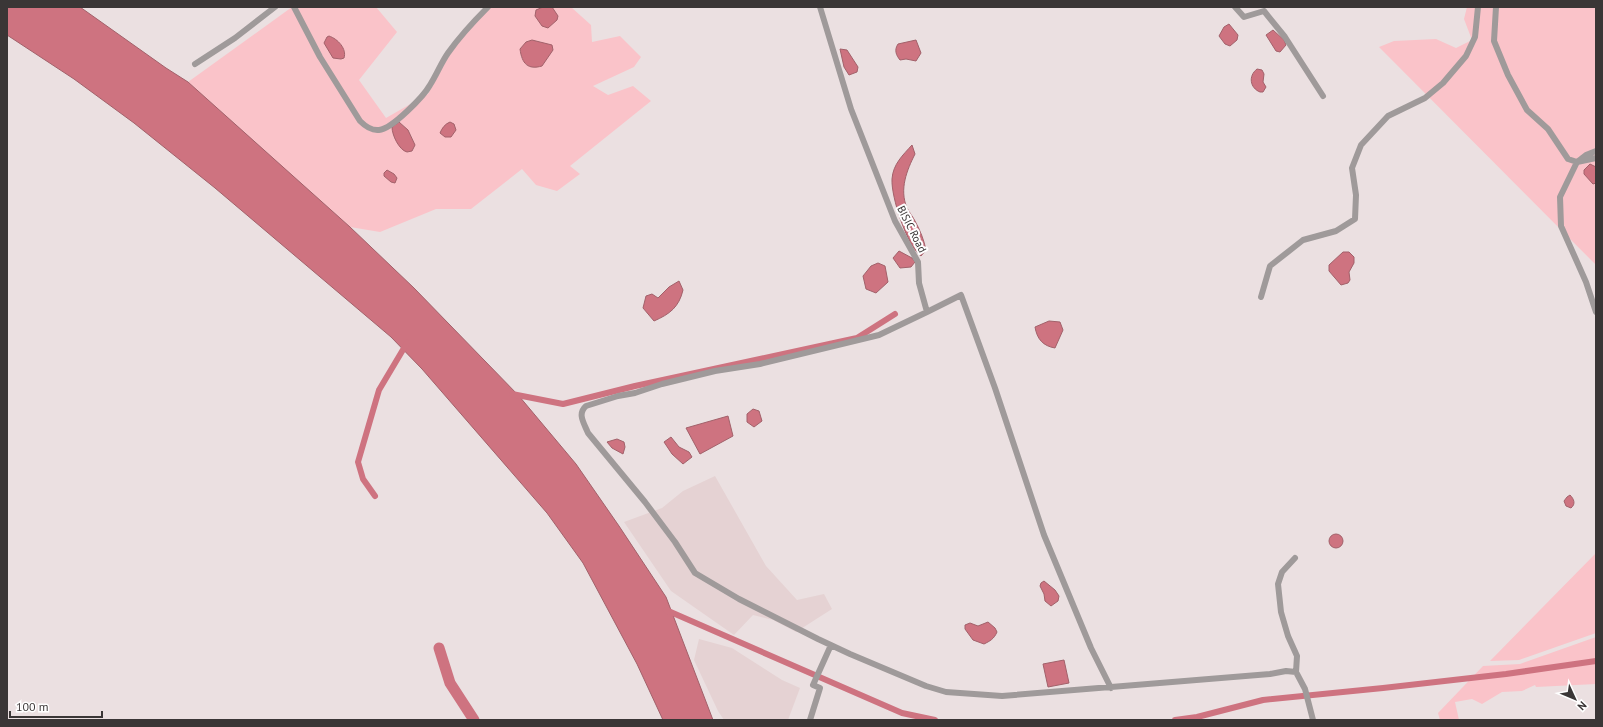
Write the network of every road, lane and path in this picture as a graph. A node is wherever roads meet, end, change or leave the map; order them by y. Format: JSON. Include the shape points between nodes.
{"nodes":[{"id":1,"x":275,"y":7,"type":"edge"},
{"id":2,"x":294,"y":7,"type":"edge"},
{"id":3,"x":488,"y":7,"type":"edge"},
{"id":4,"x":820,"y":7,"type":"edge"},
{"id":5,"x":1235,"y":7,"type":"edge"},
{"id":6,"x":1478,"y":7,"type":"edge"},
{"id":7,"x":1496,"y":7,"type":"edge"},
{"id":8,"x":195,"y":64,"type":"dead end"},
{"id":9,"x":1323,"y":96,"type":"dead end"},
{"id":10,"x":1596,"y":151,"type":"edge"},
{"id":11,"x":1596,"y":158,"type":"edge"},
{"id":12,"x":1577,"y":162,"type":"junction"},
{"id":13,"x":1261,"y":298,"type":"dead end"},
{"id":14,"x":927,"y":312,"type":"junction"},
{"id":15,"x":1596,"y":312,"type":"edge"},
{"id":16,"x":1295,"y":558,"type":"dead end"},
{"id":17,"x":831,"y":645,"type":"junction"},
{"id":18,"x":1296,"y":672,"type":"junction"},
{"id":19,"x":1111,"y":688,"type":"junction"},
{"id":20,"x":810,"y":720,"type":"edge"},
{"id":21,"x":1313,"y":720,"type":"edge"}],
"edges":[{"from":1,"to":8,"type":"street","via":[[235,38]]},
{"from":2,"to":3,"type":"street","via":[[320,57],[360,121],[367,127],[378,130],[387,128],[400,118],[430,86],[448,53]]},
{"from":4,"to":14,"type":"street","name":"BISIC Road","via":[[851,109],[895,221],[918,262],[919,282]]},
{"from":5,"to":9,"type":"street","via":[[1244,17],[1264,11],[1285,37]]},
{"from":6,"to":13,"type":"street","via":[[1475,37],[1466,56],[1444,83],[1425,98],[1388,116],[1361,145],[1352,168],[1356,195],[1355,219],[1336,231],[1303,240],[1270,266]]},
{"from":7,"to":12,"type":"street","via":[[1494,41],[1508,75],[1528,110],[1548,129],[1568,159]]},
{"from":10,"to":12,"type":"street"},
{"from":11,"to":12,"type":"street"},
{"from":12,"to":15,"type":"street","via":[[1560,197],[1561,226],[1586,282]]},
{"from":14,"to":17,"type":"street","via":[[879,335],[760,364],[715,371],[662,384],[586,406],[582,410],[588,433],[645,502],[695,572],[739,599]]},
{"from":14,"to":19,"type":"street","via":[[961,295],[1044,535],[1091,648]]},
{"from":16,"to":18,"type":"street","via":[[1282,572],[1278,584],[1281,612],[1297,656]]},
{"from":17,"to":19,"type":"street","via":[[946,692],[1002,696]]},
{"from":17,"to":20,"type":"street","via":[[813,686],[820,688]]},
{"from":18,"to":19,"type":"street","via":[[1163,681]]},
{"from":18,"to":21,"type":"street","via":[[1306,689]]}]}
